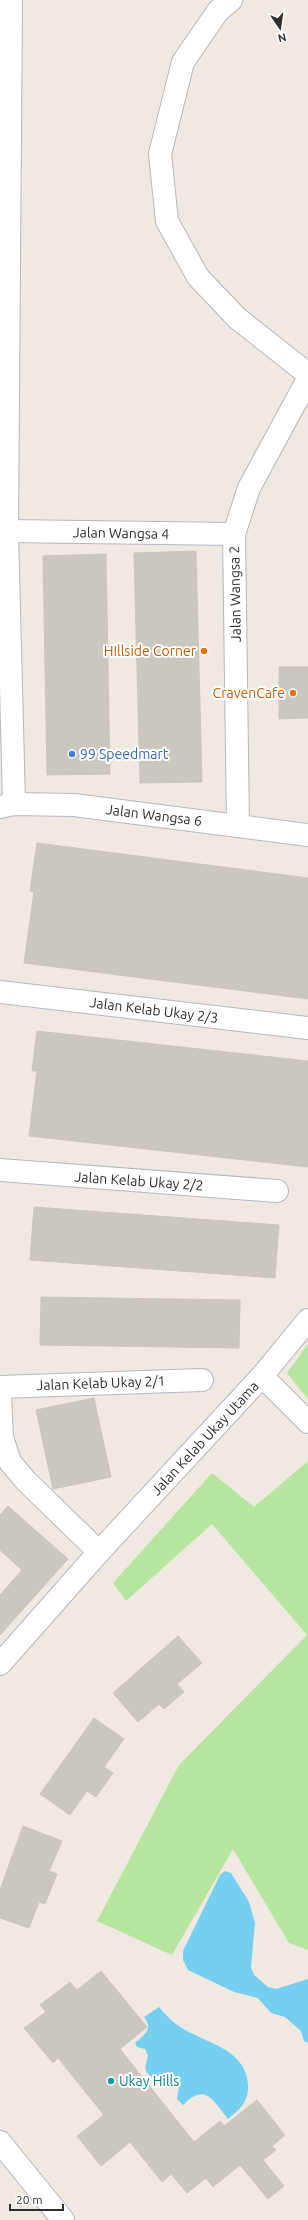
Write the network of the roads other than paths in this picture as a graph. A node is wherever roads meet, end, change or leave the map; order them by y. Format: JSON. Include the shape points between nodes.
{"nodes":[{"id":1,"x":11,"y":0,"type":"edge"},
{"id":2,"x":230,"y":0,"type":"edge"},
{"id":3,"x":308,"y":374,"type":"edge"},
{"id":4,"x":308,"y":379,"type":"edge"},
{"id":5,"x":7,"y":531,"type":"junction"},
{"id":6,"x":234,"y":534,"type":"junction"},
{"id":7,"x":7,"y":806,"type":"edge"},
{"id":8,"x":238,"y":826,"type":"junction"},
{"id":9,"x":308,"y":835,"type":"edge"},
{"id":10,"x":0,"y":992,"type":"edge"},
{"id":11,"x":308,"y":1028,"type":"edge"},
{"id":12,"x":0,"y":1170,"type":"edge"},
{"id":13,"x":278,"y":1191,"type":"dead end"},
{"id":14,"x":308,"y":1320,"type":"edge"},
{"id":15,"x":262,"y":1376,"type":"junction"},
{"id":16,"x":202,"y":1380,"type":"dead end"},
{"id":17,"x":0,"y":1387,"type":"edge"},
{"id":18,"x":0,"y":1394,"type":"edge"},
{"id":19,"x":308,"y":1422,"type":"edge"},
{"id":20,"x":99,"y":1552,"type":"junction"},
{"id":21,"x":0,"y":1664,"type":"edge"},
{"id":22,"x":0,"y":2142,"type":"edge"},
{"id":23,"x":63,"y":2220,"type":"edge"}],
"edges":[{"from":1,"to":5,"type":"street"},
{"from":2,"to":3,"type":"street","via":[[218,11],[183,62],[160,154],[167,221],[198,277],[237,318]]},
{"from":4,"to":6,"type":"street","name":"Jalan Wangsa 2","via":[[249,488]]},
{"from":5,"to":6,"type":"street","name":"Jalan Wangsa 4"},
{"from":5,"to":7,"type":"street"},
{"from":6,"to":8,"type":"street","name":"Jalan Wangsa 2"},
{"from":7,"to":8,"type":"street","name":"Jalan Wangsa 6","via":[[74,805]]},
{"from":8,"to":9,"type":"street","name":"Jalan Wangsa 6"},
{"from":10,"to":11,"type":"street","name":"Jalan Kelab Ukay 2/3"},
{"from":12,"to":13,"type":"street","name":"Jalan Kelab Ukay 2/2"},
{"from":14,"to":15,"type":"street","name":"Jalan Kelab Ukay Utama"},
{"from":15,"to":19,"type":"street"},
{"from":15,"to":20,"type":"street","name":"Jalan Kelab Ukay Utama"},
{"from":16,"to":17,"type":"street","name":"Jalan Kelab Ukay 2/1"},
{"from":18,"to":20,"type":"street","via":[[2,1438],[10,1462]]},
{"from":20,"to":21,"type":"street","name":"Jalan Kelab Ukay Utama"},
{"from":22,"to":23,"type":"street"}]}
